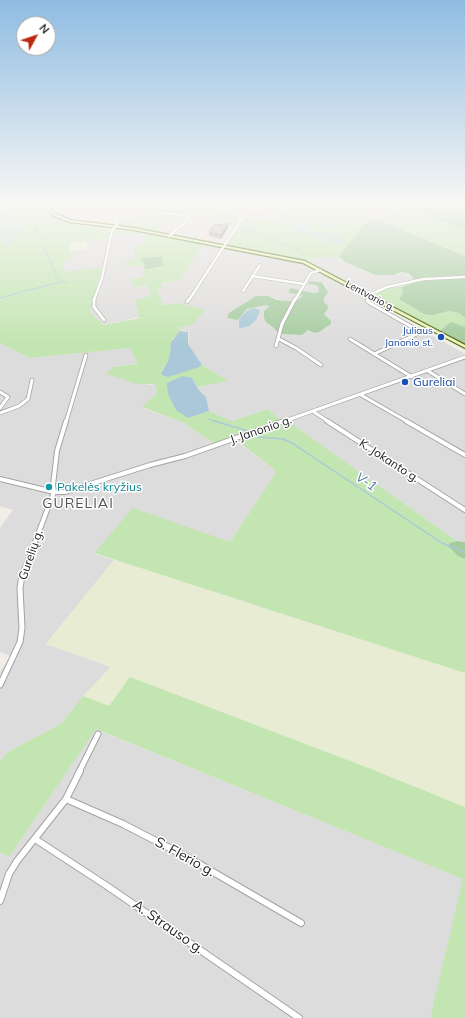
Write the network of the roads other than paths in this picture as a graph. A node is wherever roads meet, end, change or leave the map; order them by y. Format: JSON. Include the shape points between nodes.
{"nodes":[{"id":1,"x":108,"y":251,"type":"edge"},
{"id":2,"x":220,"y":251,"type":"edge"},
{"id":3,"x":246,"y":251,"type":"edge"},
{"id":4,"x":260,"y":265,"type":"dead end"},
{"id":5,"x":320,"y":270,"type":"junction"},
{"id":6,"x":252,"y":276,"type":"junction"},
{"id":7,"x":465,"y":277,"type":"edge"},
{"id":8,"x":304,"y":284,"type":"junction"},
{"id":9,"x":243,"y":290,"type":"dead end"},
{"id":10,"x":371,"y":296,"type":"junction"},
{"id":11,"x":187,"y":302,"type":"dead end"},
{"id":12,"x":104,"y":320,"type":"dead end"},
{"id":13,"x":279,"y":339,"type":"junction"},
{"id":14,"x":350,"y":339,"type":"dead end"},
{"id":15,"x":276,"y":346,"type":"dead end"},
{"id":16,"x":465,"y":346,"type":"edge"},
{"id":17,"x":374,"y":354,"type":"junction"},
{"id":18,"x":86,"y":355,"type":"dead end"},
{"id":19,"x":465,"y":358,"type":"edge"},
{"id":20,"x":321,"y":365,"type":"dead end"},
{"id":21,"x":428,"y":371,"type":"junction"},
{"id":22,"x":412,"y":377,"type":"junction"},
{"id":23,"x":32,"y":380,"type":"dead end"},
{"id":24,"x":0,"y":392,"type":"edge"},
{"id":25,"x":465,"y":394,"type":"edge"},
{"id":26,"x":361,"y":395,"type":"junction"},
{"id":27,"x":0,"y":408,"type":"edge"},
{"id":28,"x":314,"y":412,"type":"junction"},
{"id":29,"x":0,"y":413,"type":"edge"},
{"id":30,"x":465,"y":455,"type":"edge"},
{"id":31,"x":0,"y":479,"type":"edge"},
{"id":32,"x":54,"y":492,"type":"junction"},
{"id":33,"x":465,"y":510,"type":"edge"},
{"id":34,"x":0,"y":685,"type":"edge"},
{"id":35,"x":98,"y":734,"type":"dead end"},
{"id":36,"x":66,"y":799,"type":"junction"},
{"id":37,"x":35,"y":839,"type":"junction"},
{"id":38,"x":0,"y":901,"type":"edge"},
{"id":39,"x":301,"y":923,"type":"dead end"},
{"id":40,"x":299,"y":1018,"type":"edge"}],
"edges":[{"from":1,"to":12,"type":"street","via":[[102,278],[93,301],[94,307]]},
{"from":2,"to":11,"type":"street"},
{"from":3,"to":5,"type":"main road","name":"Lentvario g.","via":[[299,261]]},
{"from":4,"to":6,"type":"street"},
{"from":5,"to":8,"type":"street","via":[[309,275]]},
{"from":5,"to":10,"type":"main road","name":"Lentvario g."},
{"from":6,"to":8,"type":"street"},
{"from":6,"to":9,"type":"street"},
{"from":7,"to":10,"type":"street","via":[[424,279],[387,288]]},
{"from":8,"to":13,"type":"street","via":[[282,324]]},
{"from":10,"to":16,"type":"main road","name":"Lentvario g."},
{"from":10,"to":17,"type":"street","via":[[367,301],[420,331]]},
{"from":13,"to":15,"type":"street"},
{"from":13,"to":20,"type":"street"},
{"from":14,"to":17,"type":"street"},
{"from":17,"to":22,"type":"street"},
{"from":18,"to":32,"type":"street","name":"Gurelių g.","via":[[57,451],[52,485]]},
{"from":19,"to":21,"type":"street","name":"J. Janonio g."},
{"from":21,"to":22,"type":"street","name":"J. Janonio g."},
{"from":21,"to":25,"type":"street"},
{"from":22,"to":26,"type":"street","name":"J. Janonio g."},
{"from":23,"to":29,"type":"street","via":[[28,399],[19,406]]},
{"from":24,"to":27,"type":"street","via":[[8,397]]},
{"from":26,"to":28,"type":"street","name":"J. Janonio g."},
{"from":26,"to":30,"type":"street"},
{"from":28,"to":32,"type":"street","name":"J. Janonio g.","via":[[185,456],[66,492]]},
{"from":28,"to":33,"type":"street","name":"K. Jokanto g."},
{"from":31,"to":32,"type":"street"},
{"from":32,"to":34,"type":"street","name":"Gurelių g.","via":[[22,575],[20,642]]},
{"from":35,"to":36,"type":"street"},
{"from":36,"to":37,"type":"street"},
{"from":36,"to":39,"type":"street","name":"S. Flerio g.","via":[[123,824],[183,855]]},
{"from":37,"to":38,"type":"street","via":[[9,874]]},
{"from":37,"to":40,"type":"street","name":"A. Strauso g."}]}
